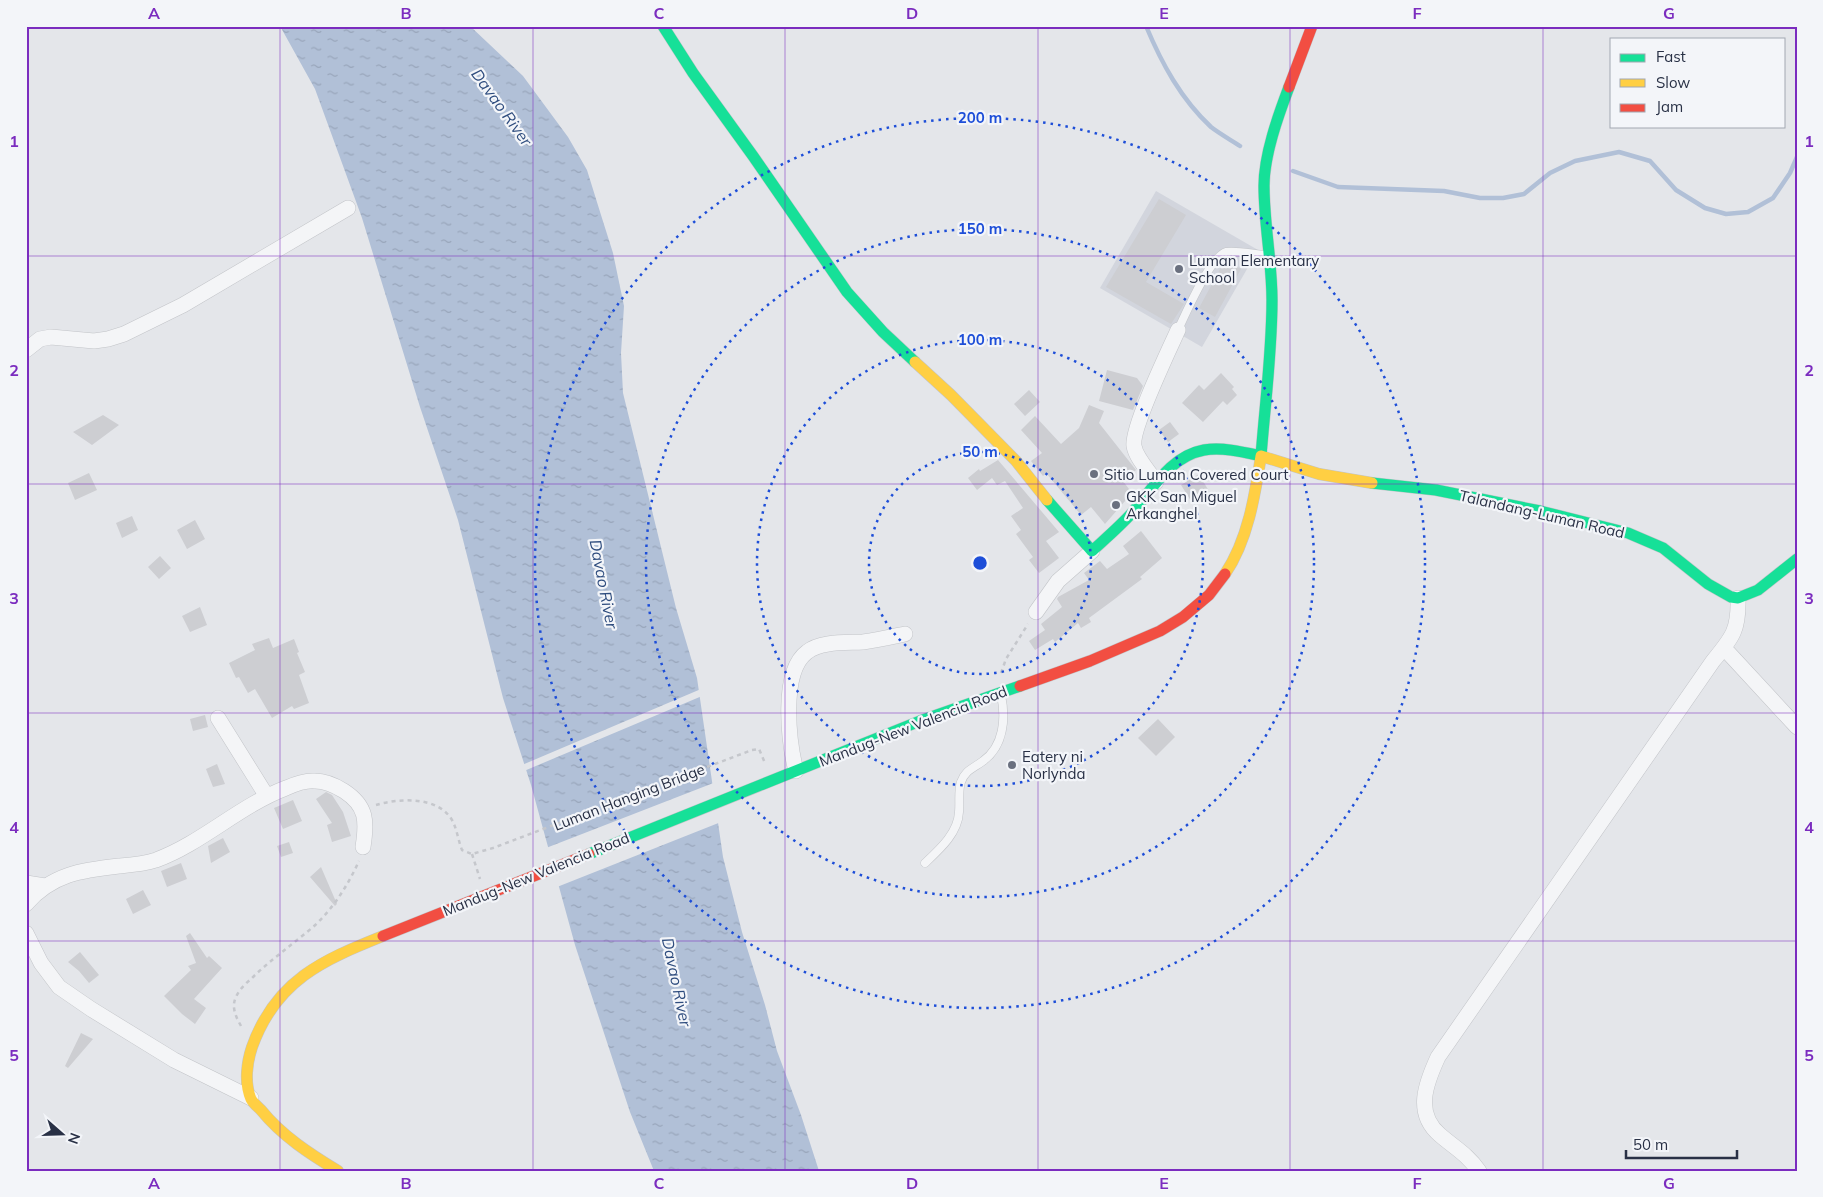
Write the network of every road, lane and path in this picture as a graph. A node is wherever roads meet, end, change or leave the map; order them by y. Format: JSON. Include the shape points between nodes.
{"nodes":[{"id":1,"x":663,"y":26,"type":"edge"},
{"id":2,"x":1312,"y":26,"type":"edge"},
{"id":3,"x":348,"y":208,"type":"dead end"},
{"id":4,"x":1270,"y":256,"type":"junction"},
{"id":5,"x":1178,"y":330,"type":"joint"},
{"id":6,"x":26,"y":350,"type":"edge"},
{"id":7,"x":1261,"y":456,"type":"junction"},
{"id":8,"x":1156,"y":482,"type":"junction"},
{"id":9,"x":1092,"y":551,"type":"junction"},
{"id":10,"x":1797,"y":559,"type":"edge"},
{"id":11,"x":1738,"y":598,"type":"junction"},
{"id":12,"x":1036,"y":612,"type":"joint"},
{"id":13,"x":905,"y":634,"type":"dead end"},
{"id":14,"x":1724,"y":648,"type":"junction"},
{"id":15,"x":1000,"y":692,"type":"junction"},
{"id":16,"x":218,"y":718,"type":"dead end"},
{"id":17,"x":1797,"y":727,"type":"edge"},
{"id":18,"x":752,"y":750,"type":"dead end"},
{"id":19,"x":796,"y":771,"type":"junction"},
{"id":20,"x":266,"y":795,"type":"junction"},
{"id":21,"x":364,"y":811,"type":"junction"},
{"id":22,"x":363,"y":847,"type":"joint"},
{"id":23,"x":472,"y":854,"type":"junction"},
{"id":24,"x":925,"y":863,"type":"dead end"},
{"id":25,"x":26,"y":883,"type":"edge"},
{"id":26,"x":45,"y":886,"type":"junction"},
{"id":27,"x":486,"y":894,"type":"junction"},
{"id":28,"x":26,"y":904,"type":"edge"},
{"id":29,"x":26,"y":933,"type":"edge"},
{"id":30,"x":254,"y":1040,"type":"junction"},
{"id":31,"x":251,"y":1098,"type":"junction"},
{"id":32,"x":338,"y":1171,"type":"edge"},
{"id":33,"x":1479,"y":1171,"type":"edge"}],
"edges":[{"from":1,"to":9,"type":"main road","via":[[846,292],[1016,461]]},
{"from":2,"to":4,"type":"main road","name":"Mandug-New Valencia Road","via":[[1283,98],[1267,160],[1264,193]]},
{"from":3,"to":6,"type":"street","via":[[183,304],[124,334],[94,340],[51,337]]},
{"from":4,"to":5,"type":"lane","via":[[1226,252],[1218,256]]},
{"from":4,"to":7,"type":"main road","name":"Mandug-New Valencia Road","via":[[1272,327]]},
{"from":5,"to":8,"type":"street","via":[[1133,439],[1139,457]]},
{"from":7,"to":8,"type":"main road","name":"Talandang-Luman Road","via":[[1213,449],[1197,452],[1179,460]]},
{"from":7,"to":11,"type":"main road","name":"Talandang-Luman Road","via":[[1319,474],[1436,490],[1628,533],[1663,548],[1722,594]]},
{"from":7,"to":15,"type":"main road","name":"Mandug-New Valencia Road","via":[[1250,514],[1240,544],[1209,595],[1160,631],[1090,661]]},
{"from":8,"to":9,"type":"main road","name":"Talandang-Luman Road","via":[[1130,514]]},
{"from":9,"to":12,"type":"street","via":[[1058,581]]},
{"from":10,"to":11,"type":"main road","via":[[1758,590]]},
{"from":11,"to":14,"type":"street","via":[[1736,627]]},
{"from":12,"to":15,"type":"path","via":[[1006,659]]},
{"from":13,"to":19,"type":"street","via":[[835,644],[807,652],[798,663],[789,700],[788,733]]},
{"from":14,"to":17,"type":"street"},
{"from":14,"to":33,"type":"street","via":[[1438,1058],[1425,1093],[1425,1116],[1430,1126],[1469,1157]]},
{"from":15,"to":19,"type":"main road","name":"Mandug-New Valencia Road"},
{"from":15,"to":24,"type":"lane","via":[[1004,716],[999,741],[992,754],[968,770],[961,782],[959,816],[952,832],[944,846]]},
{"from":16,"to":20,"type":"street"},
{"from":18,"to":23,"type":"path","name":"Luman Hanging Bridge"},
{"from":19,"to":27,"type":"main road","name":"Mandug-New Valencia Road"},
{"from":20,"to":21,"type":"street","via":[[299,782],[315,781],[350,795]]},
{"from":20,"to":26,"type":"street","via":[[155,861],[83,871]]},
{"from":21,"to":22,"type":"street"},
{"from":21,"to":23,"type":"path","via":[[390,801],[423,802],[436,806],[451,819],[462,850]]},
{"from":22,"to":30,"type":"path","via":[[353,873],[328,912],[241,988],[234,1009],[242,1027]]},
{"from":23,"to":27,"type":"path"},
{"from":25,"to":26,"type":"street"},
{"from":26,"to":28,"type":"street"},
{"from":27,"to":30,"type":"main road","name":"Mandug-New Valencia Road","via":[[351,949],[317,967],[292,985],[267,1014]]},
{"from":29,"to":31,"type":"street","via":[[41,963],[59,987],[174,1060]]},
{"from":30,"to":31,"type":"main road","name":"Mandug-New Valencia Road","via":[[248,1063]]},
{"from":31,"to":32,"type":"main road","via":[[265,1116],[292,1140]]}]}
